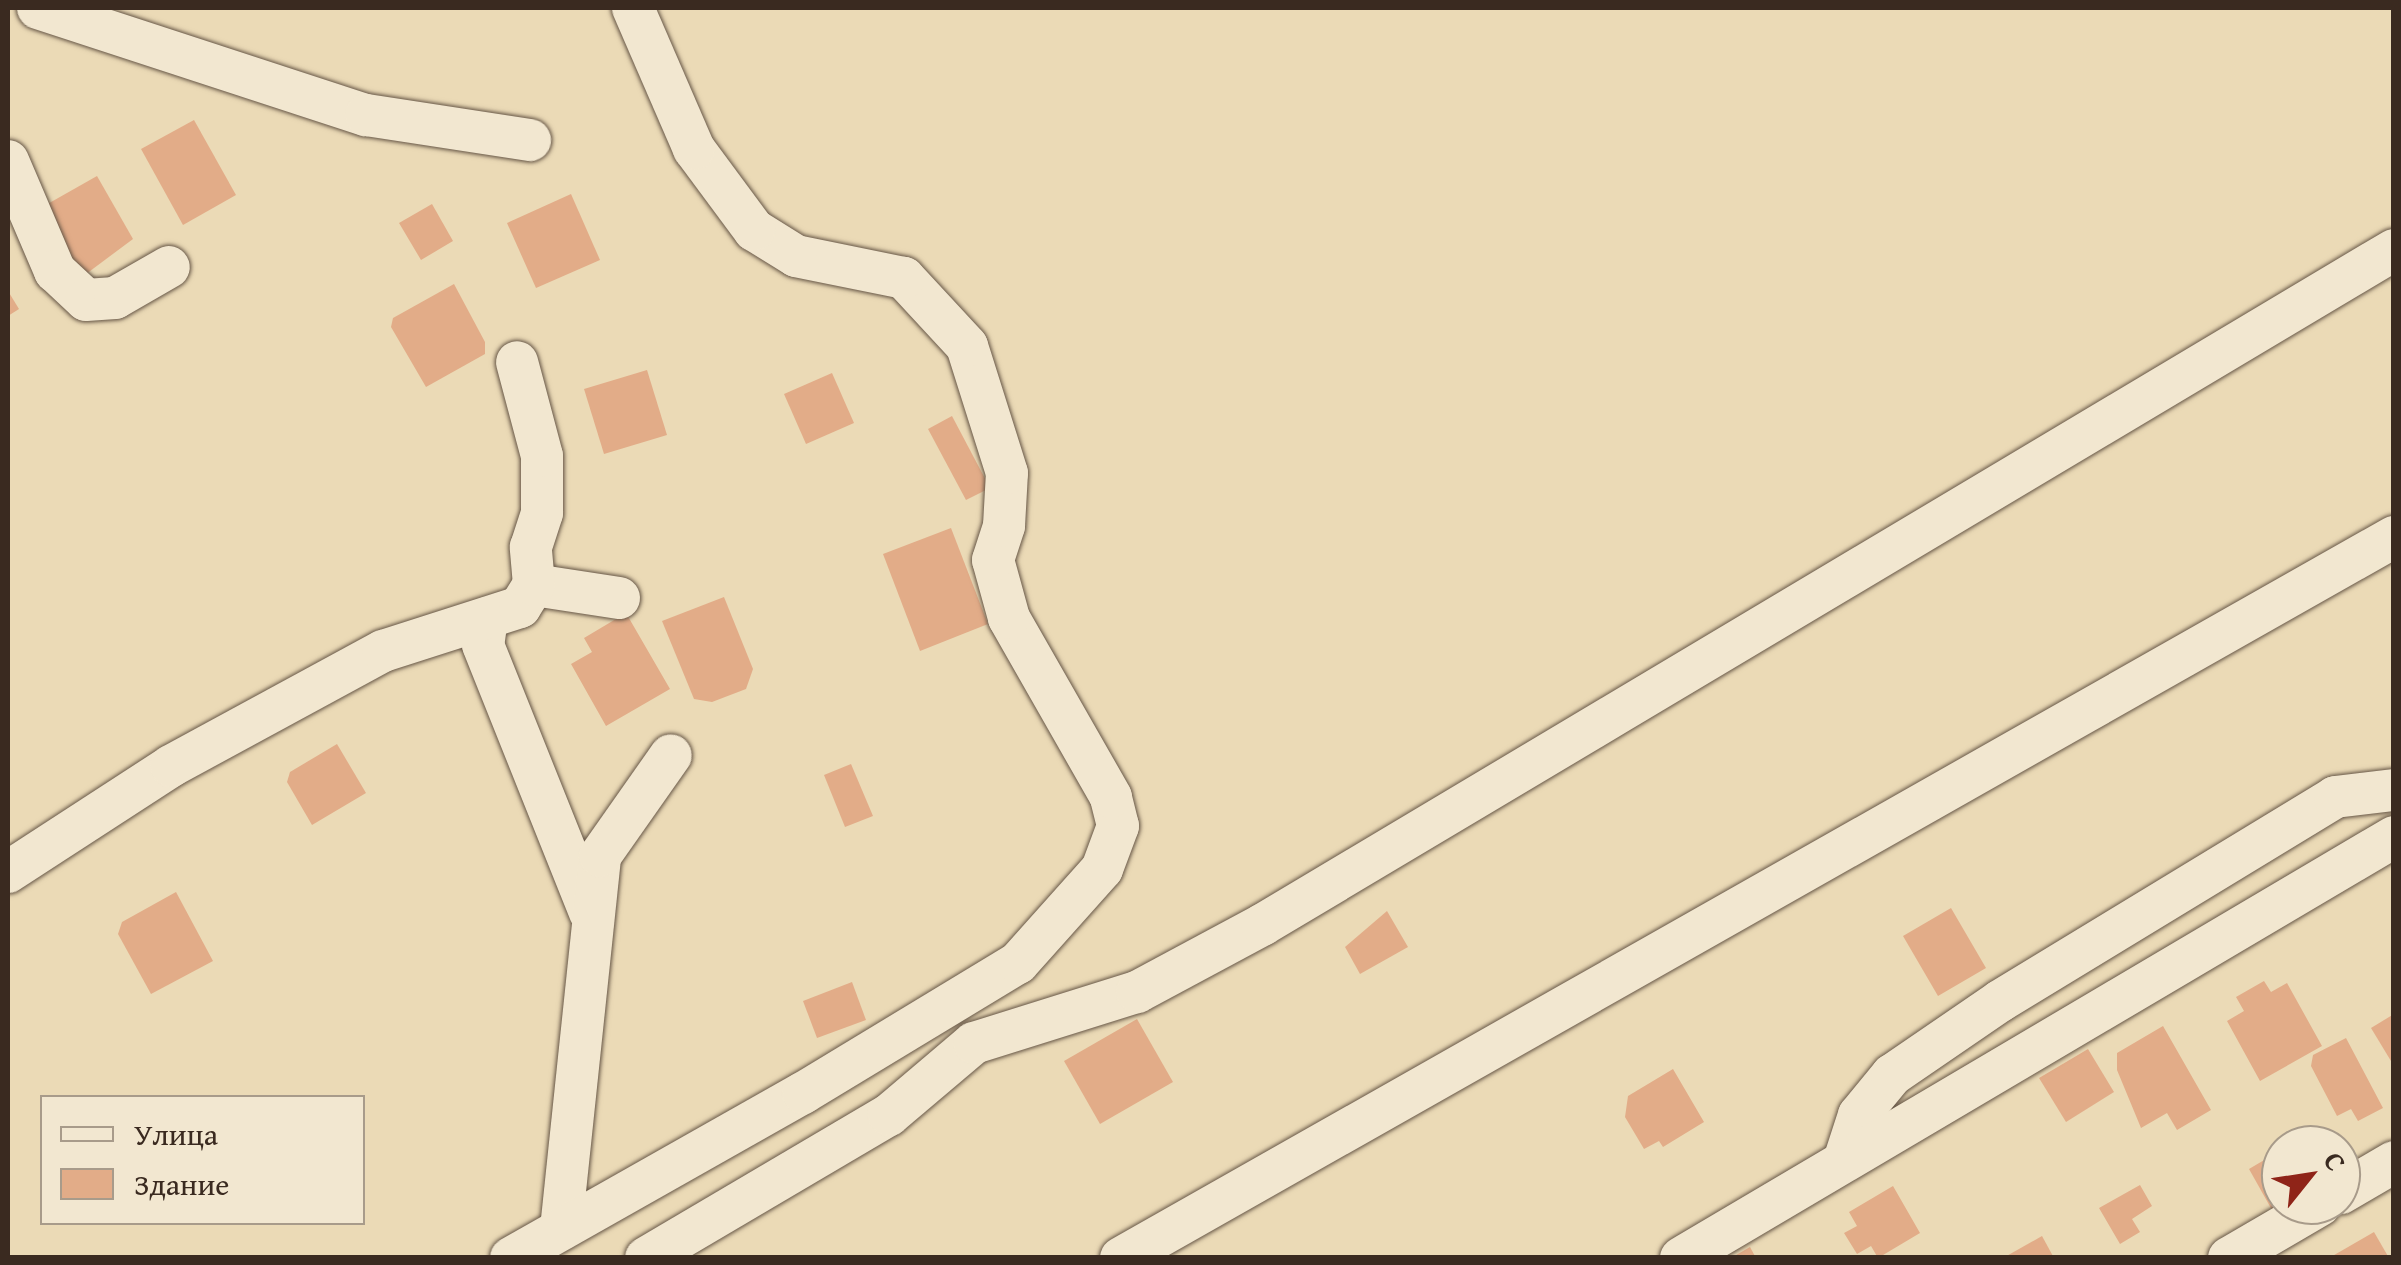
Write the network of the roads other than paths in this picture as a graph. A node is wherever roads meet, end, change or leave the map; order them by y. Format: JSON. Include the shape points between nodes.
{"nodes":[{"id":1,"x":38,"y":8,"type":"edge"},
{"id":2,"x":633,"y":8,"type":"edge"},
{"id":3,"x":530,"y":140,"type":"dead end"},
{"id":4,"x":8,"y":161,"type":"edge"},
{"id":5,"x":2394,"y":250,"type":"edge"},
{"id":6,"x":169,"y":267,"type":"dead end"},
{"id":7,"x":517,"y":362,"type":"dead end"},
{"id":8,"x":2394,"y":537,"type":"edge"},
{"id":9,"x":534,"y":586,"type":"junction"},
{"id":10,"x":619,"y":598,"type":"dead end"},
{"id":11,"x":487,"y":618,"type":"junction"},
{"id":12,"x":671,"y":755,"type":"dead end"},
{"id":13,"x":2394,"y":790,"type":"edge"},
{"id":14,"x":2394,"y":837,"type":"edge"},
{"id":15,"x":8,"y":872,"type":"edge"},
{"id":16,"x":591,"y":915,"type":"junction"},
{"id":17,"x":1845,"y":1158,"type":"junction"},
{"id":18,"x":2394,"y":1162,"type":"edge"},
{"id":19,"x":2361,"y":1181,"type":"edge"},
{"id":20,"x":2286,"y":1225,"type":"edge"},
{"id":21,"x":561,"y":1229,"type":"junction"},
{"id":22,"x":511,"y":1258,"type":"edge"},
{"id":23,"x":646,"y":1258,"type":"edge"},
{"id":24,"x":1121,"y":1258,"type":"edge"},
{"id":25,"x":1681,"y":1258,"type":"edge"},
{"id":26,"x":2229,"y":1258,"type":"edge"}],
"edges":[{"from":1,"to":3,"type":"street","via":[[366,115]]},
{"from":2,"to":21,"type":"street","via":[[694,148],[754,230],[796,256],[904,278],[967,346],[1007,473],[1004,526],[993,560],[1009,618],[1111,797],[1118,826],[1102,869],[1018,963]]},
{"from":4,"to":6,"type":"street","via":[[48,256],[86,300],[116,298]]},
{"from":5,"to":23,"type":"street","via":[[1262,925],[1137,992],[974,1042],[889,1115]]},
{"from":7,"to":9,"type":"street","via":[[542,456],[542,513],[531,548]]},
{"from":8,"to":24,"type":"street"},
{"from":9,"to":10,"type":"street"},
{"from":9,"to":11,"type":"street","via":[[520,607]]},
{"from":11,"to":15,"type":"street","via":[[383,651],[171,766]]},
{"from":11,"to":16,"type":"street","via":[[484,645]]},
{"from":12,"to":16,"type":"street","via":[[600,856]]},
{"from":13,"to":17,"type":"street","via":[[2335,797],[2000,1001],[1892,1075],[1859,1115]]},
{"from":14,"to":17,"type":"street"},
{"from":16,"to":21,"type":"street","via":[[574,1152]]},
{"from":17,"to":25,"type":"street"},
{"from":18,"to":19,"type":"street"},
{"from":20,"to":26,"type":"street"},
{"from":21,"to":22,"type":"street"}]}
